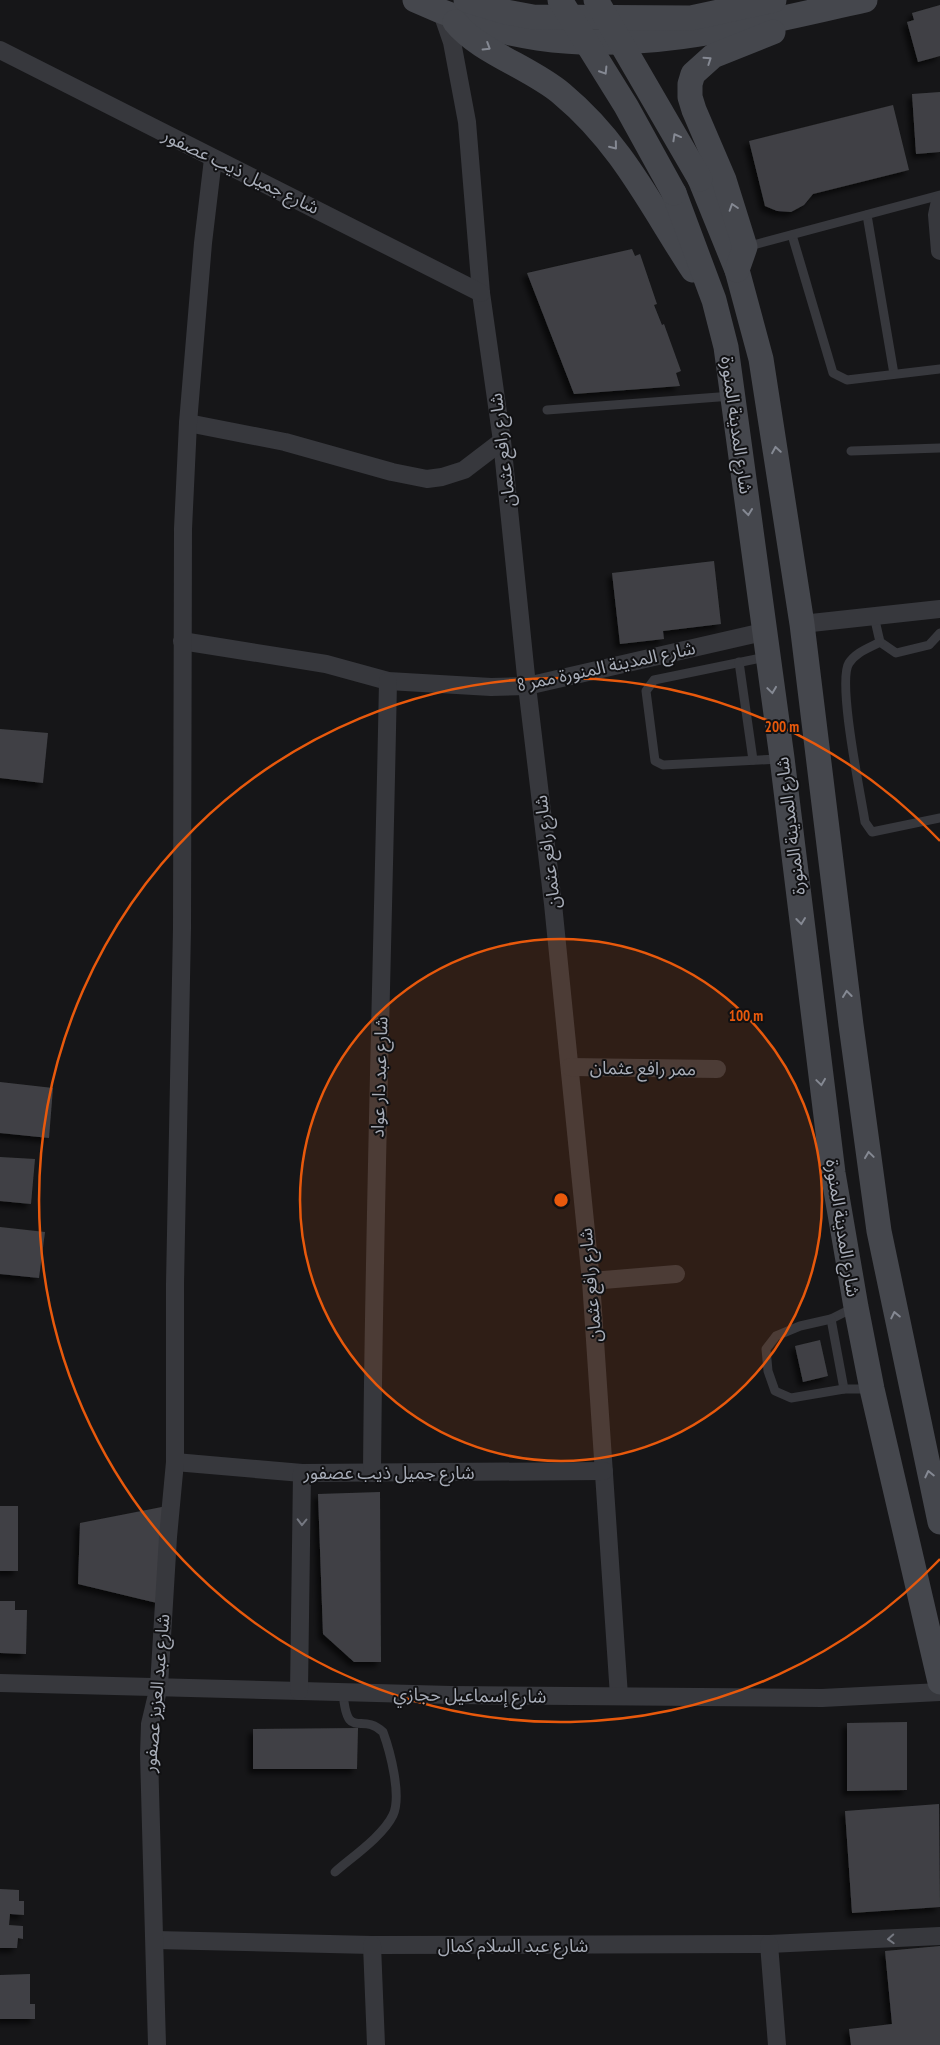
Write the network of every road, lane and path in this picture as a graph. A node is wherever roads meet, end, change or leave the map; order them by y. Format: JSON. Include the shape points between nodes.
{"nodes":[{"id":1,"x":415,"y":0,"type":"edge"},
{"id":2,"x":560,"y":0,"type":"edge"},
{"id":3,"x":596,"y":0,"type":"edge"},
{"id":4,"x":774,"y":0,"type":"edge"},
{"id":5,"x":865,"y":0,"type":"edge"},
{"id":6,"x":870,"y":0,"type":"edge"},
{"id":7,"x":453,"y":9,"type":"edge"},
{"id":8,"x":647,"y":9,"type":"edge"},
{"id":9,"x":0,"y":50,"type":"edge"},
{"id":10,"x":213,"y":159,"type":"junction"},
{"id":11,"x":940,"y":195,"type":"edge"},
{"id":12,"x":940,"y":201,"type":"edge"},
{"id":13,"x":868,"y":215,"type":"junction"},
{"id":14,"x":792,"y":235,"type":"junction"},
{"id":15,"x":745,"y":247,"type":"junction"},
{"id":16,"x":940,"y":251,"type":"edge"},
{"id":17,"x":737,"y":270,"type":"junction"},
{"id":18,"x":482,"y":293,"type":"junction"},
{"id":19,"x":714,"y":300,"type":"junction"},
{"id":20,"x":940,"y":369,"type":"edge"},
{"id":21,"x":894,"y":374,"type":"junction"},
{"id":22,"x":734,"y":396,"type":"junction"},
{"id":23,"x":547,"y":410,"type":"dead end"},
{"id":24,"x":188,"y":423,"type":"junction"},
{"id":25,"x":502,"y":441,"type":"junction"},
{"id":26,"x":940,"y":448,"type":"edge"},
{"id":27,"x":850,"y":451,"type":"dead end"},
{"id":28,"x":940,"y":609,"type":"edge"},
{"id":29,"x":874,"y":616,"type":"junction"},
{"id":30,"x":802,"y":624,"type":"junction"},
{"id":31,"x":763,"y":632,"type":"junction"},
{"id":32,"x":940,"y":633,"type":"edge"},
{"id":33,"x":182,"y":641,"type":"junction"},
{"id":34,"x":880,"y":642,"type":"junction"},
{"id":35,"x":767,"y":657,"type":"junction"},
{"id":36,"x":739,"y":662,"type":"junction"},
{"id":37,"x":388,"y":681,"type":"junction"},
{"id":38,"x":527,"y":686,"type":"junction"},
{"id":39,"x":782,"y":758,"type":"junction"},
{"id":40,"x":753,"y":760,"type":"junction"},
{"id":41,"x":940,"y":818,"type":"edge"},
{"id":42,"x":570,"y":1067,"type":"junction"},
{"id":43,"x":717,"y":1069,"type":"dead end"},
{"id":44,"x":676,"y":1274,"type":"dead end"},
{"id":45,"x":591,"y":1281,"type":"junction"},
{"id":46,"x":856,"y":1307,"type":"junction"},
{"id":47,"x":831,"y":1319,"type":"junction"},
{"id":48,"x":844,"y":1389,"type":"junction"},
{"id":49,"x":872,"y":1389,"type":"junction"},
{"id":50,"x":175,"y":1462,"type":"junction"},
{"id":51,"x":604,"y":1471,"type":"junction"},
{"id":52,"x":302,"y":1473,"type":"junction"},
{"id":53,"x":372,"y":1473,"type":"junction"},
{"id":54,"x":940,"y":1522,"type":"edge"},
{"id":55,"x":940,"y":1682,"type":"edge"},
{"id":56,"x":0,"y":1683,"type":"edge"},
{"id":57,"x":159,"y":1686,"type":"junction"},
{"id":58,"x":299,"y":1691,"type":"junction"},
{"id":59,"x":343,"y":1692,"type":"junction"},
{"id":60,"x":940,"y":1692,"type":"edge"},
{"id":61,"x":619,"y":1696,"type":"junction"},
{"id":62,"x":335,"y":1872,"type":"dead end"},
{"id":63,"x":940,"y":1936,"type":"edge"},
{"id":64,"x":155,"y":1940,"type":"junction"},
{"id":65,"x":769,"y":1944,"type":"junction"},
{"id":66,"x":372,"y":1945,"type":"junction"},
{"id":67,"x":157,"y":2045,"type":"edge"},
{"id":68,"x":376,"y":2045,"type":"edge"},
{"id":69,"x":777,"y":2045,"type":"edge"}],
"edges":[{"from":1,"to":7,"type":"main road"},
{"from":2,"to":19,"type":"main road","name":"شارع المدينة المنورة","one_way":true,"bridge":true,"via":[[626,106],[674,193]]},
{"from":17,"to":3,"type":"main road","name":"شارع المدينة المنورة","one_way":true,"bridge":true,"via":[[700,180]]},
{"from":4,"to":8,"type":"main road","via":[[691,18]]},
{"from":5,"to":7,"type":"main road","via":[[709,33],[654,40],[564,41],[537,38]]},
{"from":15,"to":6,"type":"main road","one_way":true,"via":[[724,180],[690,97],[693,74],[713,56],[793,24]]},
{"from":7,"to":8,"type":"main road","via":[[533,18]]},
{"from":7,"to":18,"type":"street","name":"شارع رافع عثمان","via":[[452,42],[467,122]]},
{"from":7,"to":19,"type":"main road","one_way":true,"via":[[460,29],[560,92],[598,126],[633,173]]},
{"from":9,"to":10,"type":"street","name":"شارع جميل ذيب عصفور"},
{"from":10,"to":18,"type":"street","name":"شارع جميل ذيب عصفور"},
{"from":10,"to":24,"type":"street","name":"شارع عبد العزيز عصفور"},
{"from":11,"to":13,"type":"lane"},
{"from":12,"to":16,"type":"street","via":[[937,215]]},
{"from":13,"to":14,"type":"lane"},
{"from":13,"to":21,"type":"lane"},
{"from":14,"to":15,"type":"lane"},
{"from":14,"to":21,"type":"lane","via":[[833,373],[847,380]]},
{"from":15,"to":17,"type":"main road"},
{"from":30,"to":17,"type":"main road","name":"شارع المدينة المنورة","one_way":true,"via":[[761,360]]},
{"from":18,"to":25,"type":"street","name":"شارع رافع عثمان"},
{"from":19,"to":22,"type":"main road","name":"شارع المدينة المنورة"},
{"from":20,"to":21,"type":"lane"},
{"from":22,"to":23,"type":"lane"},
{"from":22,"to":31,"type":"main road","name":"شارع المدينة المنورة","one_way":true},
{"from":24,"to":25,"type":"street","via":[[285,442],[427,479],[464,470]]},
{"from":24,"to":33,"type":"street","name":"شارع عبد العزيز عصفور"},
{"from":25,"to":38,"type":"street","name":"شارع رافع عثمان"},
{"from":26,"to":27,"type":"lane"},
{"from":28,"to":29,"type":"street"},
{"from":29,"to":30,"type":"street"},
{"from":29,"to":34,"type":"lane"},
{"from":54,"to":30,"type":"main road","name":"شارع المدينة المنورة","one_way":true,"via":[[879,1231]]},
{"from":31,"to":35,"type":"main road","name":"شارع المدينة المنورة"},
{"from":31,"to":38,"type":"street","name":"شارع المدينة المنورة ممر 8"},
{"from":32,"to":34,"type":"lane","via":[[929,645],[896,653]]},
{"from":33,"to":37,"type":"street","name":"شارع المدينة المنورة ممر 8","via":[[326,664]]},
{"from":33,"to":50,"type":"street","name":"شارع عبد العزيز عصفور"},
{"from":34,"to":41,"type":"lane","via":[[857,653],[847,665],[846,700],[865,822],[872,832]]},
{"from":35,"to":36,"type":"lane"},
{"from":35,"to":39,"type":"main road","name":"شارع المدينة المنورة","one_way":true},
{"from":36,"to":40,"type":"lane"},
{"from":36,"to":40,"type":"lane","via":[[654,680],[646,691],[655,760],[663,765]]},
{"from":37,"to":38,"type":"street","name":"شارع المدينة المنورة ممر 8"},
{"from":37,"to":53,"type":"street","name":"شارع عبد دار عواد","via":[[374,1205]]},
{"from":38,"to":42,"type":"street","name":"شارع رافع عثمان"},
{"from":39,"to":40,"type":"lane"},
{"from":39,"to":46,"type":"main road","name":"شارع المدينة المنورة","one_way":true,"via":[[833,1173]]},
{"from":42,"to":43,"type":"street","name":"ممر رافع عثمان"},
{"from":42,"to":45,"type":"street","name":"شارع رافع عثمان"},
{"from":44,"to":45,"type":"street"},
{"from":45,"to":51,"type":"street","name":"شارع رافع عثمان"},
{"from":46,"to":47,"type":"lane"},
{"from":46,"to":49,"type":"main road","name":"شارع المدينة المنورة"},
{"from":47,"to":48,"type":"lane"},
{"from":47,"to":48,"type":"lane","via":[[776,1336],[766,1349],[768,1371],[775,1391],[791,1398]]},
{"from":48,"to":49,"type":"lane"},
{"from":49,"to":55,"type":"main road","name":"شارع المدينة المنورة"},
{"from":50,"to":52,"type":"street","name":"شارع جميل ذيب عصفور"},
{"from":50,"to":57,"type":"street","name":"شارع عبد العزيز عصفور"},
{"from":51,"to":53,"type":"street","name":"شارع جميل ذيب عصفور"},
{"from":51,"to":61,"type":"street","name":"شارع رافع عثمان"},
{"from":52,"to":53,"type":"street","name":"شارع جميل ذيب عصفور"},
{"from":52,"to":58,"type":"street","one_way":true},
{"from":56,"to":57,"type":"street","name":"شارع إسماعيل حجازي"},
{"from":57,"to":58,"type":"street","name":"شارع إسماعيل حجازي"},
{"from":57,"to":64,"type":"street","name":"شارع عبد العزيز عصفور","via":[[150,1724],[149,1754]]},
{"from":58,"to":59,"type":"street","name":"شارع إسماعيل حجازي"},
{"from":59,"to":61,"type":"street","name":"شارع إسماعيل حجازي"},
{"from":59,"to":62,"type":"lane","via":[[348,1719],[383,1732],[394,1777],[396,1802],[393,1815],[381,1831]]},
{"from":60,"to":61,"type":"street","name":"شارع إسماعيل حجازي","via":[[822,1698]]},
{"from":63,"to":65,"type":"street","name":"شارع عبد السلام كمال","one_way":true},
{"from":64,"to":66,"type":"street","name":"شارع عبد السلام كمال"},
{"from":64,"to":67,"type":"street","name":"شارع عبد العزيز عصفور"},
{"from":65,"to":66,"type":"street","name":"شارع عبد السلام كمال"},
{"from":65,"to":69,"type":"street"},
{"from":66,"to":68,"type":"street"}]}
